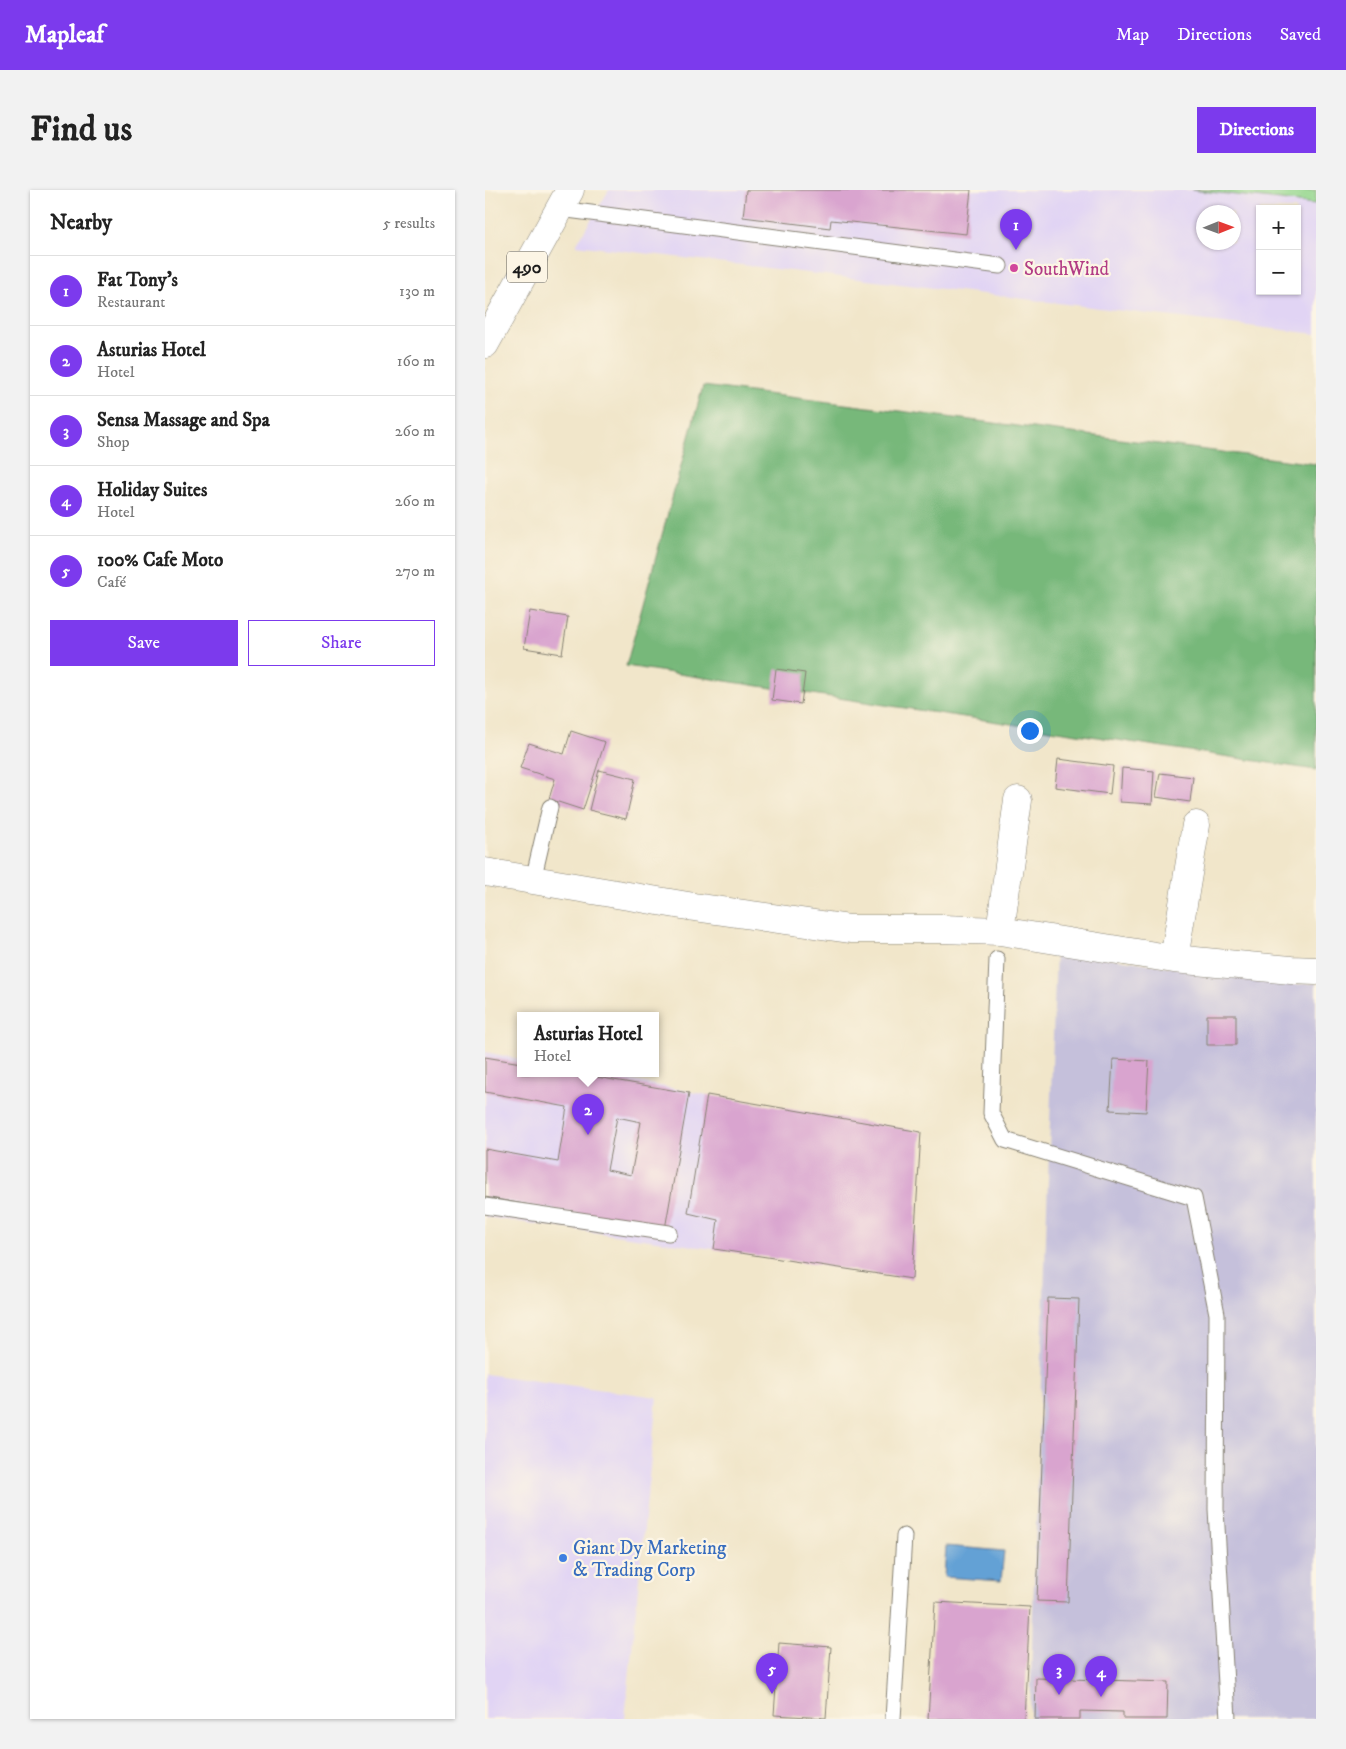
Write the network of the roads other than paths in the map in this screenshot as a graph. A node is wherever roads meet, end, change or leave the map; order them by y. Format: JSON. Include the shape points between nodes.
{"nodes":[{"id":1,"x":565,"y":199,"type":"edge"},
{"id":2,"x":1001,"y":266,"type":"dead end"},
{"id":3,"x":485,"y":344,"type":"edge"},
{"id":4,"x":1018,"y":800,"type":"dead end"},
{"id":5,"x":550,"y":807,"type":"dead end"},
{"id":6,"x":1196,"y":825,"type":"dead end"},
{"id":7,"x":485,"y":872,"type":"edge"},
{"id":8,"x":533,"y":880,"type":"junction"},
{"id":9,"x":1000,"y":931,"type":"junction"},
{"id":10,"x":997,"y":959,"type":"dead end"},
{"id":11,"x":1174,"y":959,"type":"junction"},
{"id":12,"x":1316,"y":971,"type":"edge"},
{"id":13,"x":485,"y":1206,"type":"edge"},
{"id":14,"x":669,"y":1233,"type":"dead end"},
{"id":15,"x":903,"y":1536,"type":"dead end"},
{"id":16,"x":893,"y":1719,"type":"edge"},
{"id":17,"x":1228,"y":1719,"type":"edge"}],
"edges":[{"from":1,"to":2,"type":"lane"},
{"from":1,"to":3,"type":"street","number":"490"},
{"from":4,"to":9,"type":"street"},
{"from":5,"to":8,"type":"lane"},
{"from":6,"to":11,"type":"street"},
{"from":7,"to":8,"type":"street"},
{"from":8,"to":9,"type":"street","via":[[850,930]]},
{"from":9,"to":11,"type":"street"},
{"from":10,"to":17,"type":"lane","via":[[991,1113],[1005,1140],[1194,1198],[1217,1314],[1216,1509]]},
{"from":11,"to":12,"type":"street"},
{"from":13,"to":14,"type":"lane"},
{"from":15,"to":16,"type":"lane"}]}
